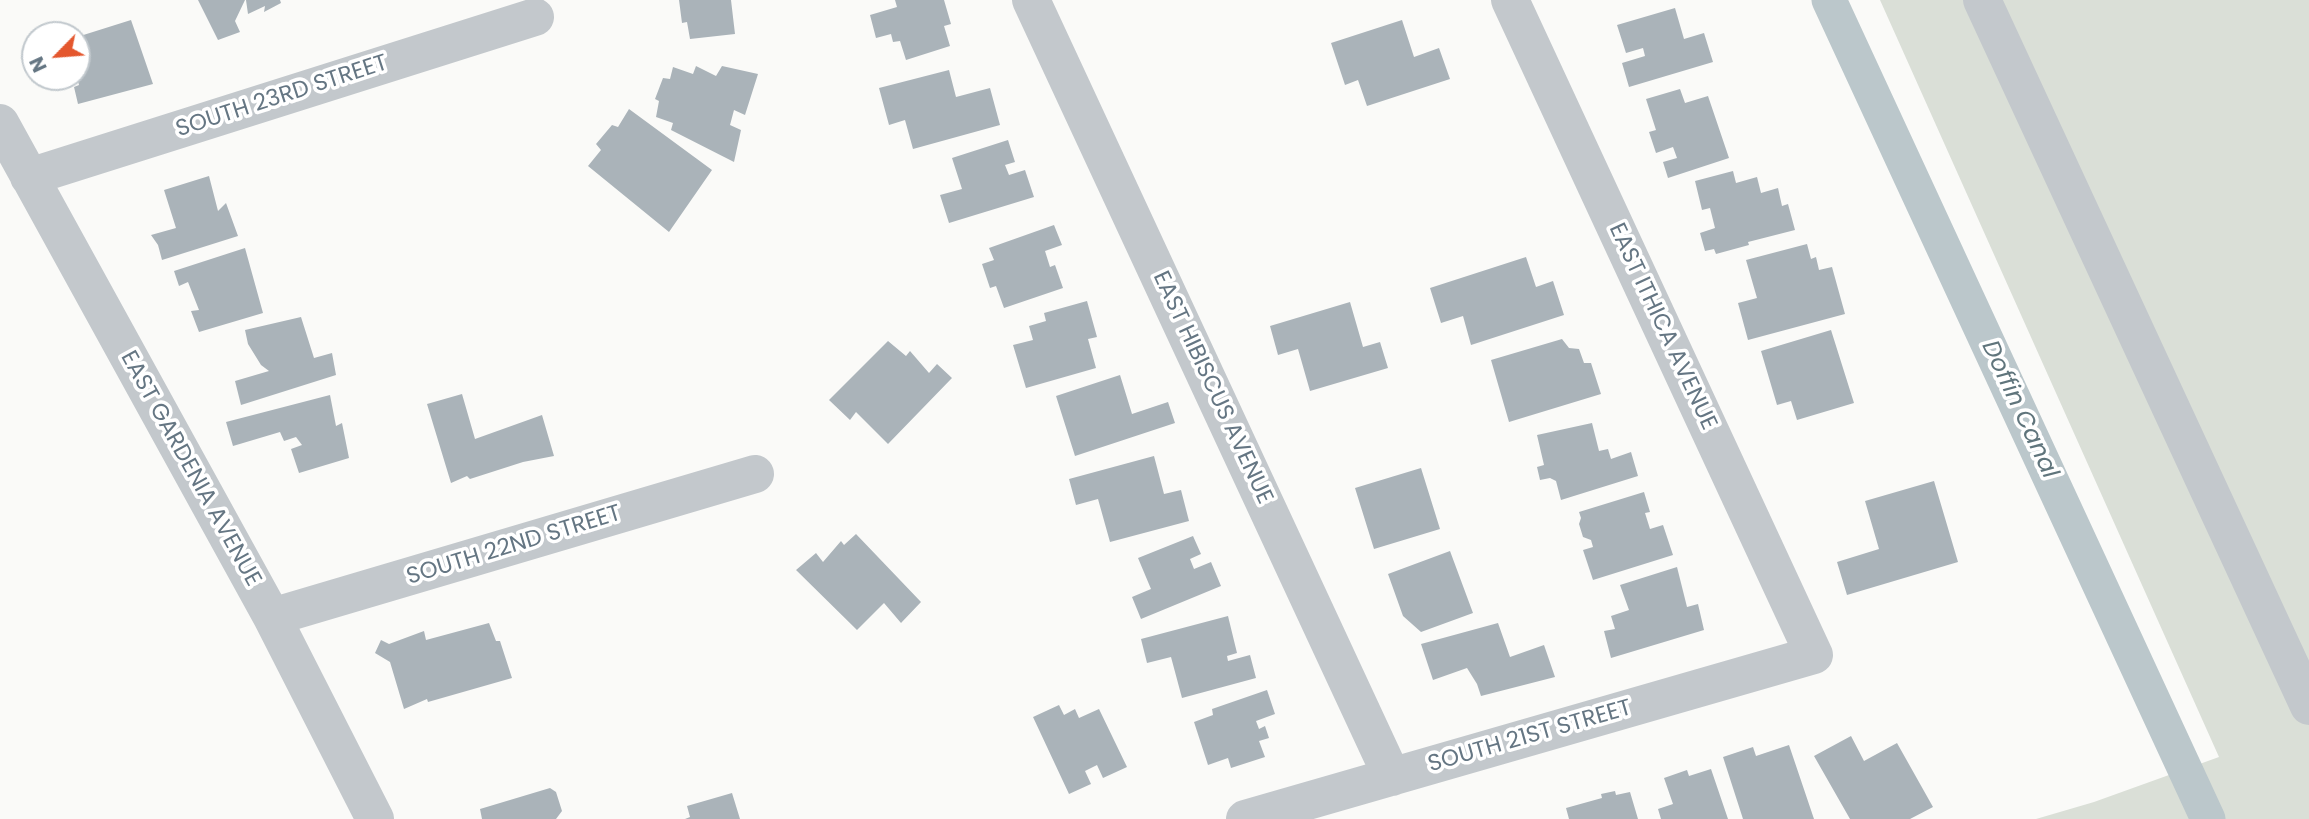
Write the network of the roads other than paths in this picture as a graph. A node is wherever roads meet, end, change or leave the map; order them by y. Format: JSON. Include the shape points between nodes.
{"nodes":[{"id":1,"x":1031,"y":0,"type":"edge"},
{"id":2,"x":1510,"y":0,"type":"edge"},
{"id":3,"x":1982,"y":0,"type":"edge"},
{"id":4,"x":536,"y":17,"type":"dead end"},
{"id":5,"x":0,"y":122,"type":"edge"},
{"id":6,"x":29,"y":177,"type":"junction"},
{"id":7,"x":755,"y":474,"type":"dead end"},
{"id":8,"x":272,"y":617,"type":"junction"},
{"id":9,"x":1814,"y":655,"type":"joint"},
{"id":10,"x":2309,"y":706,"type":"edge"},
{"id":11,"x":1392,"y":776,"type":"junction"},
{"id":12,"x":375,"y":819,"type":"edge"},
{"id":13,"x":1245,"y":819,"type":"edge"}],
"edges":[{"from":1,"to":11,"type":"street","name":"EAST HIBISCUS AVENUE"},
{"from":2,"to":9,"type":"street","name":"EAST ITHICA AVENUE"},
{"from":3,"to":10,"type":"street"},
{"from":4,"to":6,"type":"street","name":"SOUTH 23RD STREET"},
{"from":5,"to":6,"type":"street","name":"EAST GARDENIA AVENUE"},
{"from":6,"to":8,"type":"street","name":"EAST GARDENIA AVENUE"},
{"from":7,"to":8,"type":"street","name":"SOUTH 22ND STREET"},
{"from":8,"to":12,"type":"street","name":"EAST GARDENIA AVENUE"},
{"from":9,"to":11,"type":"street","name":"SOUTH 21ST STREET"},
{"from":11,"to":13,"type":"street","name":"SOUTH 21ST STREET"}]}
